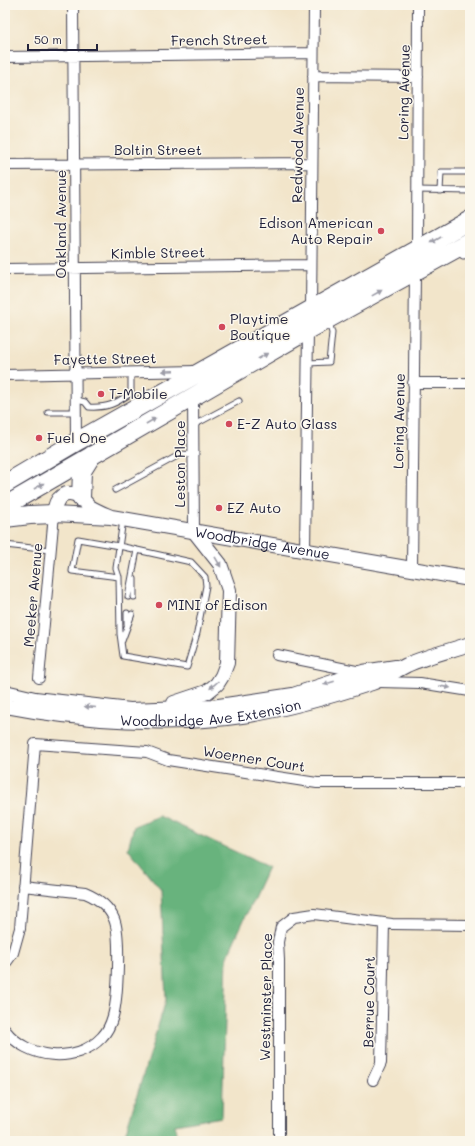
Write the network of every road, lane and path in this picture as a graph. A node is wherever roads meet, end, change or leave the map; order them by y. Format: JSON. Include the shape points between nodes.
{"nodes":[{"id":1,"x":73,"y":5,"type":"edge"},
{"id":2,"x":314,"y":5,"type":"edge"},
{"id":3,"x":418,"y":5,"type":"edge"},
{"id":4,"x":313,"y":53,"type":"junction"},
{"id":5,"x":74,"y":56,"type":"junction"},
{"id":6,"x":5,"y":57,"type":"edge"},
{"id":7,"x":313,"y":76,"type":"junction"},
{"id":8,"x":418,"y":77,"type":"junction"},
{"id":9,"x":312,"y":163,"type":"junction"},
{"id":10,"x":5,"y":165,"type":"edge"},
{"id":11,"x":75,"y":165,"type":"junction"},
{"id":12,"x":470,"y":172,"type":"edge"},
{"id":13,"x":417,"y":190,"type":"junction"},
{"id":14,"x":440,"y":191,"type":"junction"},
{"id":15,"x":470,"y":191,"type":"edge"},
{"id":16,"x":470,"y":220,"type":"edge"},
{"id":17,"x":465,"y":249,"type":"edge"},
{"id":18,"x":417,"y":251,"type":"junction"},
{"id":19,"x":311,"y":265,"type":"junction"},
{"id":20,"x":76,"y":268,"type":"junction"},
{"id":21,"x":5,"y":269,"type":"edge"},
{"id":22,"x":415,"y":272,"type":"junction"},
{"id":23,"x":311,"y":309,"type":"junction"},
{"id":24,"x":329,"y":319,"type":"junction"},
{"id":25,"x":308,"y":330,"type":"junction"},
{"id":26,"x":308,"y":363,"type":"junction"},
{"id":27,"x":206,"y":370,"type":"junction"},
{"id":28,"x":131,"y":372,"type":"junction"},
{"id":29,"x":76,"y":374,"type":"junction"},
{"id":30,"x":5,"y":375,"type":"edge"},
{"id":31,"x":413,"y":383,"type":"junction"},
{"id":32,"x":470,"y":384,"type":"edge"},
{"id":33,"x":131,"y":394,"type":"junction"},
{"id":34,"x":193,"y":396,"type":"junction"},
{"id":35,"x":77,"y":400,"type":"junction"},
{"id":36,"x":239,"y":401,"type":"dead end"},
{"id":37,"x":132,"y":406,"type":"junction"},
{"id":38,"x":48,"y":412,"type":"dead end"},
{"id":39,"x":76,"y":412,"type":"junction"},
{"id":40,"x":194,"y":425,"type":"junction"},
{"id":41,"x":76,"y":442,"type":"junction"},
{"id":42,"x":92,"y":455,"type":"junction"},
{"id":43,"x":194,"y":455,"type":"junction"},
{"id":44,"x":6,"y":482,"type":"edge"},
{"id":45,"x":115,"y":490,"type":"dead end"},
{"id":46,"x":81,"y":498,"type":"junction"},
{"id":47,"x":5,"y":506,"type":"edge"},
{"id":48,"x":54,"y":514,"type":"junction"},
{"id":49,"x":5,"y":518,"type":"edge"},
{"id":50,"x":117,"y":518,"type":"junction"},
{"id":51,"x":194,"y":531,"type":"junction"},
{"id":52,"x":5,"y":545,"type":"edge"},
{"id":53,"x":119,"y":546,"type":"junction"},
{"id":54,"x":50,"y":550,"type":"junction"},
{"id":55,"x":137,"y":550,"type":"junction"},
{"id":56,"x":305,"y":551,"type":"junction"},
{"id":57,"x":412,"y":569,"type":"junction"},
{"id":58,"x":119,"y":577,"type":"junction"},
{"id":59,"x":470,"y":579,"type":"edge"},
{"id":60,"x":131,"y":597,"type":"dead end"},
{"id":61,"x":129,"y":614,"type":"dead end"},
{"id":62,"x":121,"y":642,"type":"junction"},
{"id":63,"x":470,"y":644,"type":"edge"},
{"id":64,"x":277,"y":655,"type":"dead end"},
{"id":65,"x":408,"y":665,"type":"junction"},
{"id":66,"x":363,"y":672,"type":"junction"},
{"id":67,"x":40,"y":678,"type":"dead end"},
{"id":68,"x":374,"y":683,"type":"junction"},
{"id":69,"x":470,"y":691,"type":"edge"},
{"id":70,"x":5,"y":692,"type":"edge"},
{"id":71,"x":5,"y":706,"type":"edge"},
{"id":72,"x":130,"y":710,"type":"junction"},
{"id":73,"x":5,"y":716,"type":"edge"},
{"id":74,"x":81,"y":716,"type":"junction"},
{"id":75,"x":470,"y":783,"type":"edge"},
{"id":76,"x":23,"y":886,"type":"junction"},
{"id":77,"x":384,"y":923,"type":"junction"},
{"id":78,"x":470,"y":925,"type":"edge"},
{"id":79,"x":5,"y":964,"type":"edge"},
{"id":80,"x":5,"y":1030,"type":"edge"},
{"id":81,"x":373,"y":1080,"type":"dead end"},
{"id":82,"x":279,"y":1141,"type":"edge"}],
"edges":[{"from":1,"to":5,"type":"street","name":"Oakland Avenue"},
{"from":2,"to":4,"type":"street","name":"Redwood Avenue"},
{"from":3,"to":8,"type":"street","name":"Loring Avenue"},
{"from":4,"to":5,"type":"street","name":"French Street"},
{"from":4,"to":7,"type":"street","name":"Redwood Avenue"},
{"from":5,"to":6,"type":"street","name":"French Street"},
{"from":5,"to":11,"type":"street","name":"Oakland Avenue"},
{"from":7,"to":8,"type":"street"},
{"from":7,"to":9,"type":"street","name":"Redwood Avenue"},
{"from":8,"to":13,"type":"street","name":"Loring Avenue"},
{"from":9,"to":11,"type":"street","name":"Boltin Street"},
{"from":9,"to":19,"type":"street","name":"Redwood Avenue"},
{"from":10,"to":11,"type":"street","name":"Boltin Street"},
{"from":11,"to":20,"type":"street","name":"Oakland Avenue"},
{"from":12,"to":14,"type":"lane","via":[[441,172]]},
{"from":13,"to":14,"type":"lane"},
{"from":13,"to":18,"type":"street","name":"Loring Avenue"},
{"from":14,"to":15,"type":"lane"},
{"from":16,"to":18,"type":"highway","one_way":true},
{"from":17,"to":22,"type":"highway"},
{"from":18,"to":23,"type":"highway"},
{"from":19,"to":20,"type":"street","name":"Kimble Street"},
{"from":19,"to":23,"type":"street","name":"Redwood Avenue"},
{"from":20,"to":21,"type":"street","name":"Kimble Street"},
{"from":20,"to":29,"type":"street","name":"Oakland Avenue"},
{"from":24,"to":22,"type":"highway","one_way":true},
{"from":22,"to":31,"type":"street","name":"Loring Avenue"},
{"from":23,"to":27,"type":"highway"},
{"from":24,"to":25,"type":"highway"},
{"from":24,"to":26,"type":"lane","via":[[332,333],[329,362]]},
{"from":25,"to":26,"type":"street"},
{"from":34,"to":25,"type":"highway","one_way":true},
{"from":26,"to":56,"type":"street"},
{"from":27,"to":28,"type":"street","name":"Fayette Street","one_way":true},
{"from":27,"to":37,"type":"highway"},
{"from":28,"to":29,"type":"street","name":"Fayette Street"},
{"from":28,"to":33,"type":"lane"},
{"from":29,"to":30,"type":"street","name":"Fayette Street"},
{"from":29,"to":35,"type":"street","name":"Oakland Avenue"},
{"from":31,"to":32,"type":"street"},
{"from":31,"to":57,"type":"street","name":"Loring Avenue"},
{"from":33,"to":35,"type":"lane","via":[[101,408],[89,407],[85,402]]},
{"from":33,"to":37,"type":"lane"},
{"from":34,"to":40,"type":"street","name":"Leston Place"},
{"from":42,"to":34,"type":"highway","one_way":true},
{"from":35,"to":39,"type":"street","name":"Oakland Avenue"},
{"from":36,"to":40,"type":"lane"},
{"from":37,"to":41,"type":"highway"},
{"from":38,"to":39,"type":"lane"},
{"from":39,"to":41,"type":"street","name":"Oakland Avenue"},
{"from":40,"to":43,"type":"street","name":"Leston Place"},
{"from":41,"to":44,"type":"highway"},
{"from":42,"to":46,"type":"highway","via":[[82,471]]},
{"from":47,"to":42,"type":"highway","one_way":true},
{"from":43,"to":45,"type":"lane","via":[[181,454]]},
{"from":43,"to":51,"type":"street","name":"Leston Place"},
{"from":46,"to":48,"type":"main road","via":[[66,494],[60,497],[56,502]]},
{"from":46,"to":50,"type":"main road","via":[[91,507]]},
{"from":48,"to":49,"type":"highway"},
{"from":48,"to":50,"type":"main road","name":"Woodbridge Avenue"},
{"from":48,"to":54,"type":"street","name":"Meeker Avenue"},
{"from":50,"to":51,"type":"main road","name":"Woodbridge Avenue"},
{"from":50,"to":53,"type":"lane"},
{"from":51,"to":56,"type":"main road","name":"Woodbridge Avenue"},
{"from":51,"to":72,"type":"main road","one_way":true,"via":[[220,564],[229,590],[227,663],[217,684],[207,692],[170,704]]},
{"from":52,"to":54,"type":"lane"},
{"from":53,"to":55,"type":"lane"},
{"from":53,"to":58,"type":"lane","via":[[116,568]]},
{"from":53,"to":58,"type":"lane","via":[[78,539],[72,571]]},
{"from":54,"to":67,"type":"street","name":"Meeker Avenue"},
{"from":55,"to":60,"type":"lane"},
{"from":55,"to":62,"type":"lane","via":[[191,562],[205,577],[206,586],[187,667],[123,656]]},
{"from":56,"to":57,"type":"main road","name":"Woodbridge Avenue"},
{"from":57,"to":59,"type":"main road","name":"Woodbridge Avenue"},
{"from":58,"to":62,"type":"lane"},
{"from":61,"to":62,"type":"lane","via":[[127,629]]},
{"from":63,"to":65,"type":"main road","name":"Woodbridge Ave Extension"},
{"from":64,"to":66,"type":"street"},
{"from":65,"to":66,"type":"main road","name":"Woodbridge Ave Extension"},
{"from":65,"to":68,"type":"main road","name":"Woodbridge Ave Extension"},
{"from":66,"to":72,"type":"main road","name":"Woodbridge Ave Extension","one_way":true,"via":[[294,695],[247,703]]},
{"from":68,"to":69,"type":"street","one_way":true,"via":[[420,683]]},
{"from":68,"to":74,"type":"main road","name":"Woodbridge Ave Extension","via":[[316,701],[248,715],[188,720],[128,720]]},
{"from":72,"to":70,"type":"main road","name":"Woodbridge Ave Extension","one_way":true,"via":[[42,700]]},
{"from":71,"to":74,"type":"main road","name":"Woodbridge Ave Extension"},
{"from":73,"to":74,"type":"main road"},
{"from":75,"to":76,"type":"street","name":"Woerner Court","via":[[317,783],[168,760],[147,752],[35,744]]},
{"from":76,"to":79,"type":"street","via":[[18,940]]},
{"from":76,"to":80,"type":"street","via":[[85,893],[94,897],[114,917],[119,939],[115,1003],[113,1015],[102,1037],[91,1046],[77,1052],[60,1056],[43,1055],[13,1041]]},
{"from":77,"to":78,"type":"street","name":"Westminster Place"},
{"from":77,"to":81,"type":"street","name":"Berrue Court","via":[[382,1063]]},
{"from":77,"to":82,"type":"street","name":"Westminster Place","via":[[314,914],[294,917],[281,927],[278,942]]}]}
